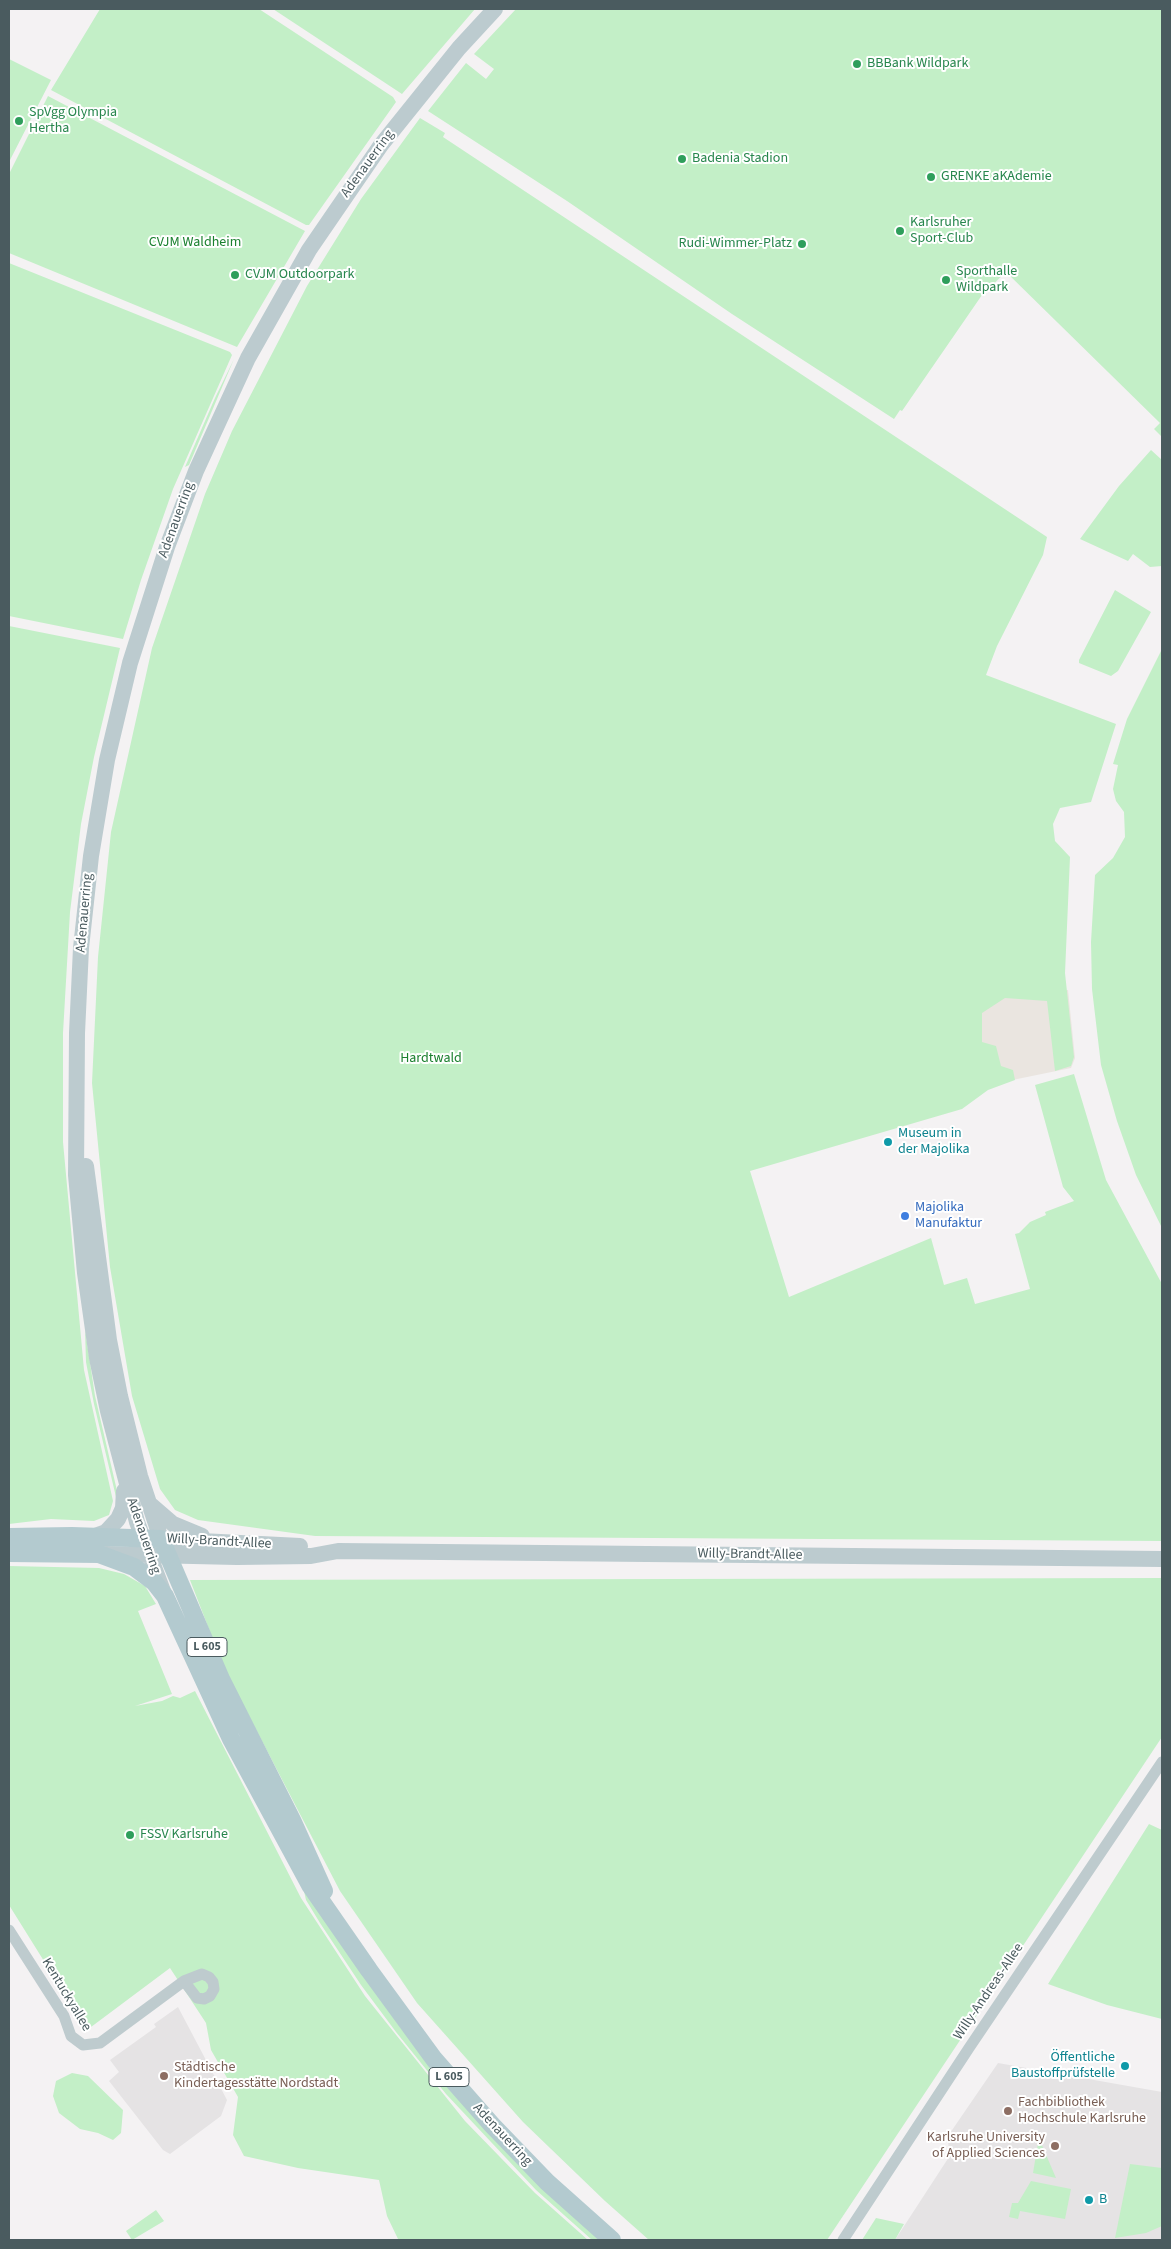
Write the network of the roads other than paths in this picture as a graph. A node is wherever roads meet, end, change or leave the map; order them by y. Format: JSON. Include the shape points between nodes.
{"nodes":[{"id":1,"x":496,"y":9,"type":"edge"},
{"id":2,"x":77,"y":1114,"type":"junction"},
{"id":3,"x":124,"y":1478,"type":"junction"},
{"id":4,"x":148,"y":1501,"type":"junction"},
{"id":5,"x":95,"y":1536,"type":"junction"},
{"id":6,"x":9,"y":1537,"type":"edge"},
{"id":7,"x":143,"y":1538,"type":"junction"},
{"id":8,"x":162,"y":1539,"type":"junction"},
{"id":9,"x":218,"y":1542,"type":"junction"},
{"id":10,"x":338,"y":1551,"type":"junction"},
{"id":11,"x":9,"y":1552,"type":"edge"},
{"id":12,"x":98,"y":1554,"type":"junction"},
{"id":13,"x":149,"y":1556,"type":"junction"},
{"id":14,"x":168,"y":1556,"type":"junction"},
{"id":15,"x":1162,"y":1559,"type":"edge"},
{"id":16,"x":165,"y":1596,"type":"junction"},
{"id":17,"x":1162,"y":1762,"type":"edge"},
{"id":18,"x":335,"y":1920,"type":"junction"},
{"id":19,"x":9,"y":1930,"type":"edge"},
{"id":20,"x":184,"y":1981,"type":"dead end"},
{"id":21,"x":612,"y":2240,"type":"edge"},
{"id":22,"x":843,"y":2240,"type":"edge"}],
"edges":[{"from":1,"to":2,"type":"main road","name":"Adenauerring","via":[[459,48],[380,144],[309,250],[248,358],[177,519],[128,672],[97,816],[87,881],[79,976]]},
{"from":2,"to":3,"type":"main road","name":"Adenauerring","via":[[76,1176],[85,1273],[97,1358]]},
{"from":2,"to":4,"type":"main road","name":"Adenauerring","via":[[109,1340],[132,1447]]},
{"from":3,"to":5,"type":"main road","via":[[121,1514],[112,1527]]},
{"from":3,"to":7,"type":"main road","name":"Adenauerring"},
{"from":4,"to":8,"type":"main road","name":"Adenauerring"},
{"from":4,"to":9,"type":"main road","via":[[173,1524]]},
{"from":5,"to":6,"type":"main road","name":"Willy-Brandt-Allee"},
{"from":5,"to":7,"type":"main road","name":"Willy-Brandt-Allee"},
{"from":7,"to":8,"type":"main road","name":"Willy-Brandt-Allee"},
{"from":7,"to":13,"type":"main road","name":"Adenauerring"},
{"from":8,"to":9,"type":"main road","name":"Willy-Brandt-Allee"},
{"from":8,"to":14,"type":"main road","name":"Adenauerring","number":"L 605"},
{"from":9,"to":10,"type":"main road","name":"Willy-Brandt-Allee","via":[[311,1546]]},
{"from":10,"to":14,"type":"main road","name":"Willy-Brandt-Allee","via":[[312,1556]]},
{"from":10,"to":15,"type":"main road","name":"Willy-Brandt-Allee"},
{"from":11,"to":12,"type":"main road","name":"Willy-Brandt-Allee"},
{"from":12,"to":13,"type":"main road","name":"Willy-Brandt-Allee"},
{"from":12,"to":16,"type":"main road","via":[[135,1568],[149,1577]]},
{"from":13,"to":14,"type":"main road","name":"Willy-Brandt-Allee"},
{"from":13,"to":16,"type":"main road","name":"Adenauerring","number":"L 605"},
{"from":14,"to":18,"type":"main road","name":"Adenauerring","number":"L 605","via":[[221,1679],[298,1831]]},
{"from":16,"to":18,"type":"main road","name":"Adenauerring","number":"L 605","via":[[244,1762],[310,1884]]},
{"from":17,"to":22,"type":"street","name":"Willy-Andreas-Allee"},
{"from":18,"to":21,"type":"main road","name":"Adenauerring","number":"L 605","via":[[387,1996],[458,2088],[531,2166]]},
{"from":19,"to":20,"type":"street","name":"Kentuckyallee","via":[[64,2016],[71,2036],[84,2045],[100,2043]]}]}
